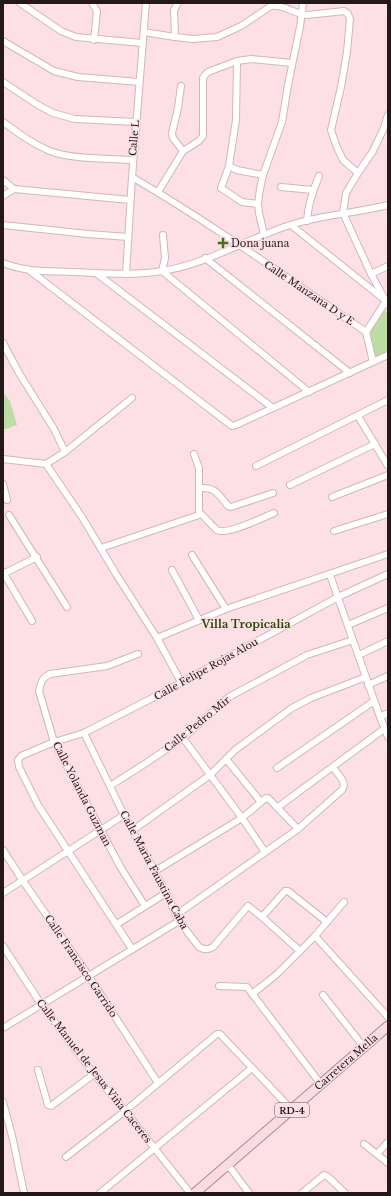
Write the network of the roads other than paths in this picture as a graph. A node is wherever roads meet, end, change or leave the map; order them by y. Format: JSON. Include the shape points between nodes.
{"nodes":[{"id":1,"x":20,"y":3,"type":"edge"},
{"id":2,"x":92,"y":3,"type":"edge"},
{"id":3,"x":146,"y":3,"type":"edge"},
{"id":4,"x":178,"y":3,"type":"edge"},
{"id":5,"x":303,"y":3,"type":"edge"},
{"id":6,"x":276,"y":4,"type":"edge"},
{"id":7,"x":302,"y":14,"type":"junction"},
{"id":8,"x":144,"y":32,"type":"junction"},
{"id":9,"x":175,"y":38,"type":"junction"},
{"id":10,"x":3,"y":40,"type":"edge"},
{"id":11,"x":94,"y":40,"type":"junction"},
{"id":12,"x":142,"y":43,"type":"junction"},
{"id":13,"x":237,"y":61,"type":"junction"},
{"id":14,"x":292,"y":63,"type":"junction"},
{"id":15,"x":3,"y":82,"type":"edge"},
{"id":16,"x":139,"y":82,"type":"junction"},
{"id":17,"x":181,"y":86,"type":"dead end"},
{"id":18,"x":388,"y":116,"type":"edge"},
{"id":19,"x":3,"y":122,"type":"edge"},
{"id":20,"x":136,"y":122,"type":"junction"},
{"id":21,"x":386,"y":130,"type":"edge"},
{"id":22,"x":183,"y":151,"type":"junction"},
{"id":23,"x":133,"y":160,"type":"junction"},
{"id":24,"x":228,"y":166,"type":"junction"},
{"id":25,"x":358,"y":173,"type":"junction"},
{"id":26,"x":132,"y":176,"type":"junction"},
{"id":27,"x":263,"y":176,"type":"junction"},
{"id":28,"x":319,"y":176,"type":"dead end"},
{"id":29,"x":3,"y":180,"type":"edge"},
{"id":30,"x":281,"y":187,"type":"dead end"},
{"id":31,"x":14,"y":189,"type":"junction"},
{"id":32,"x":313,"y":190,"type":"junction"},
{"id":33,"x":158,"y":192,"type":"junction"},
{"id":34,"x":3,"y":196,"type":"edge"},
{"id":35,"x":130,"y":200,"type":"junction"},
{"id":36,"x":258,"y":204,"type":"junction"},
{"id":37,"x":388,"y":205,"type":"edge"},
{"id":38,"x":343,"y":213,"type":"junction"},
{"id":39,"x":307,"y":221,"type":"junction"},
{"id":40,"x":3,"y":225,"type":"edge"},
{"id":41,"x":290,"y":225,"type":"junction"},
{"id":42,"x":163,"y":235,"type":"dead end"},
{"id":43,"x":264,"y":235,"type":"junction"},
{"id":44,"x":128,"y":237,"type":"junction"},
{"id":45,"x":240,"y":246,"type":"junction"},
{"id":46,"x":205,"y":258,"type":"junction"},
{"id":47,"x":3,"y":263,"type":"edge"},
{"id":48,"x":388,"y":266,"type":"edge"},
{"id":49,"x":29,"y":270,"type":"junction"},
{"id":50,"x":162,"y":272,"type":"junction"},
{"id":51,"x":96,"y":273,"type":"junction"},
{"id":52,"x":126,"y":274,"type":"junction"},
{"id":53,"x":371,"y":274,"type":"junction"},
{"id":54,"x":387,"y":303,"type":"edge"},
{"id":55,"x":366,"y":332,"type":"junction"},
{"id":56,"x":3,"y":343,"type":"edge"},
{"id":57,"x":388,"y":355,"type":"edge"},
{"id":58,"x":373,"y":362,"type":"junction"},
{"id":59,"x":350,"y":373,"type":"junction"},
{"id":60,"x":309,"y":392,"type":"junction"},
{"id":61,"x":132,"y":398,"type":"dead end"},
{"id":62,"x":388,"y":400,"type":"edge"},
{"id":63,"x":273,"y":408,"type":"junction"},
{"id":64,"x":358,"y":416,"type":"junction"},
{"id":65,"x":375,"y":444,"type":"junction"},
{"id":66,"x":65,"y":452,"type":"junction"},
{"id":67,"x":194,"y":454,"type":"dead end"},
{"id":68,"x":3,"y":459,"type":"edge"},
{"id":69,"x":46,"y":464,"type":"junction"},
{"id":70,"x":256,"y":466,"type":"dead end"},
{"id":71,"x":388,"y":466,"type":"edge"},
{"id":72,"x":388,"y":475,"type":"edge"},
{"id":73,"x":3,"y":484,"type":"edge"},
{"id":74,"x":290,"y":484,"type":"dead end"},
{"id":75,"x":200,"y":488,"type":"junction"},
{"id":76,"x":273,"y":493,"type":"dead end"},
{"id":77,"x":332,"y":497,"type":"dead end"},
{"id":78,"x":7,"y":500,"type":"dead end"},
{"id":79,"x":199,"y":512,"type":"junction"},
{"id":80,"x":274,"y":513,"type":"dead end"},
{"id":81,"x":388,"y":514,"type":"edge"},
{"id":82,"x":9,"y":515,"type":"dead end"},
{"id":83,"x":334,"y":531,"type":"dead end"},
{"id":84,"x":102,"y":548,"type":"junction"},
{"id":85,"x":192,"y":554,"type":"dead end"},
{"id":86,"x":388,"y":554,"type":"edge"},
{"id":87,"x":37,"y":557,"type":"junction"},
{"id":88,"x":172,"y":570,"type":"dead end"},
{"id":89,"x":3,"y":573,"type":"edge"},
{"id":90,"x":388,"y":574,"type":"edge"},
{"id":91,"x":330,"y":575,"type":"junction"},
{"id":92,"x":338,"y":597,"type":"junction"},
{"id":93,"x":67,"y":607,"type":"dead end"},
{"id":94,"x":388,"y":608,"type":"edge"},
{"id":95,"x":226,"y":609,"type":"junction"},
{"id":96,"x":199,"y":620,"type":"junction"},
{"id":97,"x":32,"y":621,"type":"dead end"},
{"id":98,"x":348,"y":625,"type":"junction"},
{"id":99,"x":157,"y":638,"type":"junction"},
{"id":100,"x":353,"y":640,"type":"junction"},
{"id":101,"x":388,"y":641,"type":"edge"},
{"id":102,"x":138,"y":654,"type":"dead end"},
{"id":103,"x":359,"y":655,"type":"junction"},
{"id":104,"x":388,"y":676,"type":"edge"},
{"id":105,"x":366,"y":677,"type":"junction"},
{"id":106,"x":181,"y":682,"type":"junction"},
{"id":107,"x":368,"y":685,"type":"junction"},
{"id":108,"x":374,"y":701,"type":"junction"},
{"id":109,"x":388,"y":712,"type":"edge"},
{"id":110,"x":380,"y":717,"type":"junction"},
{"id":111,"x":384,"y":729,"type":"junction"},
{"id":112,"x":84,"y":733,"type":"junction"},
{"id":113,"x":388,"y":737,"type":"edge"},
{"id":114,"x":183,"y":738,"type":"junction"},
{"id":115,"x":54,"y":742,"type":"junction"},
{"id":116,"x":226,"y":759,"type":"junction"},
{"id":117,"x":333,"y":767,"type":"junction"},
{"id":118,"x":277,"y":768,"type":"dead end"},
{"id":119,"x":210,"y":775,"type":"junction"},
{"id":120,"x":110,"y":786,"type":"junction"},
{"id":121,"x":261,"y":802,"type":"junction"},
{"id":122,"x":278,"y":807,"type":"junction"},
{"id":123,"x":124,"y":815,"type":"junction"},
{"id":124,"x":242,"y":818,"type":"junction"},
{"id":125,"x":298,"y":829,"type":"junction"},
{"id":126,"x":101,"y":830,"type":"junction"},
{"id":127,"x":133,"y":830,"type":"junction"},
{"id":128,"x":3,"y":850,"type":"edge"},
{"id":129,"x":69,"y":850,"type":"junction"},
{"id":130,"x":265,"y":852,"type":"junction"},
{"id":131,"x":155,"y":871,"type":"junction"},
{"id":132,"x":23,"y":881,"type":"junction"},
{"id":133,"x":3,"y":893,"type":"edge"},
{"id":134,"x":166,"y":893,"type":"junction"},
{"id":135,"x":344,"y":902,"type":"dead end"},
{"id":136,"x":145,"y":906,"type":"junction"},
{"id":137,"x":262,"y":917,"type":"junction"},
{"id":138,"x":178,"y":918,"type":"junction"},
{"id":139,"x":327,"y":922,"type":"junction"},
{"id":140,"x":117,"y":924,"type":"junction"},
{"id":141,"x":315,"y":936,"type":"junction"},
{"id":142,"x":3,"y":946,"type":"edge"},
{"id":143,"x":132,"y":949,"type":"junction"},
{"id":144,"x":300,"y":951,"type":"junction"},
{"id":145,"x":88,"y":975,"type":"junction"},
{"id":146,"x":219,"y":986,"type":"dead end"},
{"id":147,"x":252,"y":994,"type":"junction"},
{"id":148,"x":323,"y":995,"type":"dead end"},
{"id":149,"x":41,"y":1004,"type":"junction"},
{"id":150,"x":388,"y":1017,"type":"edge"},
{"id":151,"x":388,"y":1026,"type":"edge"},
{"id":152,"x":3,"y":1028,"type":"edge"},
{"id":153,"x":364,"y":1047,"type":"junction"},
{"id":154,"x":252,"y":1068,"type":"junction"},
{"id":155,"x":38,"y":1070,"type":"dead end"},
{"id":156,"x":94,"y":1074,"type":"junction"},
{"id":157,"x":158,"y":1083,"type":"junction"},
{"id":158,"x":320,"y":1083,"type":"junction"},
{"id":159,"x":3,"y":1102,"type":"edge"},
{"id":160,"x":292,"y":1110,"type":"junction"},
{"id":161,"x":125,"y":1111,"type":"junction"},
{"id":162,"x":388,"y":1142,"type":"edge"},
{"id":163,"x":364,"y":1144,"type":"dead end"},
{"id":164,"x":154,"y":1149,"type":"junction"},
{"id":165,"x":377,"y":1154,"type":"junction"},
{"id":166,"x":66,"y":1157,"type":"dead end"},
{"id":167,"x":388,"y":1163,"type":"edge"},
{"id":168,"x":228,"y":1165,"type":"junction"},
{"id":169,"x":24,"y":1193,"type":"edge"},
{"id":170,"x":100,"y":1193,"type":"edge"},
{"id":171,"x":190,"y":1193,"type":"edge"},
{"id":172,"x":196,"y":1193,"type":"edge"},
{"id":173,"x":249,"y":1193,"type":"edge"},
{"id":174,"x":302,"y":1193,"type":"edge"},
{"id":175,"x":345,"y":1193,"type":"edge"}],
"edges":[{"from":1,"to":11,"type":"street","via":[[61,31]]},
{"from":2,"to":11,"type":"street","via":[[97,11]]},
{"from":3,"to":8,"type":"street","name":"Calle L"},
{"from":4,"to":9,"type":"street","via":[[174,10]]},
{"from":5,"to":7,"type":"street"},
{"from":6,"to":7,"type":"street"},
{"from":6,"to":9,"type":"street","via":[[241,26],[217,37]]},
{"from":7,"to":14,"type":"street"},
{"from":7,"to":25,"type":"street","via":[[344,11],[350,19],[347,52],[331,130],[343,160]]},
{"from":8,"to":9,"type":"street"},
{"from":8,"to":12,"type":"street","name":"Calle L"},
{"from":10,"to":16,"type":"street","via":[[54,71],[78,77]]},
{"from":11,"to":12,"type":"street"},
{"from":12,"to":16,"type":"street","name":"Calle L"},
{"from":13,"to":14,"type":"street","via":[[251,59]]},
{"from":13,"to":22,"type":"street","via":[[208,72],[203,78],[203,136]]},
{"from":13,"to":24,"type":"street","via":[[236,120]]},
{"from":14,"to":27,"type":"street","via":[[282,122]]},
{"from":15,"to":20,"type":"street","via":[[53,113],[75,119]]},
{"from":16,"to":20,"type":"street","name":"Calle L"},
{"from":17,"to":22,"type":"street","via":[[172,133]]},
{"from":18,"to":21,"type":"street"},
{"from":19,"to":23,"type":"street","via":[[51,152],[71,156]]},
{"from":20,"to":23,"type":"street","name":"Calle L"},
{"from":21,"to":25,"type":"street"},
{"from":22,"to":33,"type":"street"},
{"from":23,"to":26,"type":"street","name":"Calle L"},
{"from":24,"to":27,"type":"street"},
{"from":24,"to":36,"type":"street","via":[[221,186],[223,191],[242,202]]},
{"from":25,"to":38,"type":"street","via":[[345,196]]},
{"from":26,"to":33,"type":"street","name":"Calle Manzana D y E"},
{"from":26,"to":35,"type":"street","name":"Calle L"},
{"from":27,"to":36,"type":"street"},
{"from":28,"to":32,"type":"street"},
{"from":29,"to":31,"type":"street"},
{"from":30,"to":32,"type":"street"},
{"from":31,"to":34,"type":"street"},
{"from":31,"to":35,"type":"street"},
{"from":32,"to":39,"type":"street"},
{"from":33,"to":45,"type":"street","name":"Calle Manzana D y E"},
{"from":35,"to":44,"type":"street","name":"Calle L"},
{"from":36,"to":43,"type":"street"},
{"from":37,"to":38,"type":"street"},
{"from":38,"to":39,"type":"street"},
{"from":38,"to":53,"type":"street"},
{"from":39,"to":41,"type":"street"},
{"from":40,"to":44,"type":"street"},
{"from":41,"to":43,"type":"street"},
{"from":41,"to":54,"type":"street"},
{"from":42,"to":50,"type":"street","via":[[165,258]]},
{"from":43,"to":45,"type":"street"},
{"from":44,"to":52,"type":"street","name":"Calle L"},
{"from":45,"to":46,"type":"street"},
{"from":45,"to":55,"type":"street","name":"Calle Manzana D y E"},
{"from":46,"to":50,"type":"street"},
{"from":46,"to":59,"type":"street"},
{"from":47,"to":49,"type":"street"},
{"from":48,"to":53,"type":"street"},
{"from":49,"to":51,"type":"street"},
{"from":49,"to":63,"type":"street","via":[[232,426]]},
{"from":50,"to":52,"type":"street"},
{"from":50,"to":60,"type":"street"},
{"from":51,"to":52,"type":"street"},
{"from":51,"to":63,"type":"street"},
{"from":53,"to":54,"type":"street"},
{"from":54,"to":55,"type":"street"},
{"from":55,"to":58,"type":"street"},
{"from":56,"to":66,"type":"street"},
{"from":57,"to":58,"type":"street"},
{"from":58,"to":59,"type":"street"},
{"from":59,"to":60,"type":"street"},
{"from":60,"to":63,"type":"street"},
{"from":61,"to":66,"type":"street"},
{"from":62,"to":64,"type":"street"},
{"from":64,"to":65,"type":"street"},
{"from":64,"to":70,"type":"street"},
{"from":65,"to":71,"type":"street"},
{"from":65,"to":74,"type":"street"},
{"from":66,"to":69,"type":"street"},
{"from":67,"to":75,"type":"street","via":[[199,464]]},
{"from":68,"to":69,"type":"street"},
{"from":69,"to":84,"type":"street"},
{"from":72,"to":77,"type":"street"},
{"from":73,"to":78,"type":"street"},
{"from":75,"to":76,"type":"street","via":[[214,489],[231,507]]},
{"from":75,"to":79,"type":"street"},
{"from":79,"to":80,"type":"street","via":[[221,531]]},
{"from":79,"to":84,"type":"street","via":[[199,515]]},
{"from":81,"to":83,"type":"street"},
{"from":82,"to":87,"type":"street"},
{"from":84,"to":99,"type":"street"},
{"from":85,"to":95,"type":"street"},
{"from":86,"to":91,"type":"street"},
{"from":87,"to":89,"type":"street"},
{"from":87,"to":93,"type":"street"},
{"from":88,"to":96,"type":"street"},
{"from":89,"to":97,"type":"street"},
{"from":90,"to":92,"type":"street","name":"Calle Felipe Rojas Alou"},
{"from":91,"to":92,"type":"street"},
{"from":91,"to":95,"type":"street"},
{"from":92,"to":98,"type":"street"},
{"from":92,"to":106,"type":"street","name":"Calle Felipe Rojas Alou"},
{"from":94,"to":98,"type":"street"},
{"from":95,"to":96,"type":"street"},
{"from":96,"to":99,"type":"street"},
{"from":98,"to":100,"type":"street"},
{"from":99,"to":106,"type":"street"},
{"from":100,"to":103,"type":"street"},
{"from":100,"to":114,"type":"street","name":"Calle Pedro Mir","via":[[307,655],[229,697]]},
{"from":101,"to":103,"type":"street"},
{"from":102,"to":115,"type":"street","name":"Calle Yolanda Guzman","via":[[107,666],[59,672],[44,677],[39,691]]},
{"from":103,"to":105,"type":"street"},
{"from":104,"to":107,"type":"street"},
{"from":105,"to":107,"type":"street"},
{"from":105,"to":116,"type":"street","via":[[292,708]]},
{"from":106,"to":112,"type":"street","name":"Calle Felipe Rojas Alou"},
{"from":107,"to":108,"type":"street"},
{"from":108,"to":110,"type":"street"},
{"from":108,"to":118,"type":"street"},
{"from":109,"to":110,"type":"street"},
{"from":110,"to":111,"type":"street"},
{"from":111,"to":113,"type":"street"},
{"from":111,"to":117,"type":"street"},
{"from":112,"to":115,"type":"street","name":"Calle Felipe Rojas Alou"},
{"from":112,"to":120,"type":"street","name":"Calle Maria Faustina Caba"},
{"from":114,"to":119,"type":"street"},
{"from":114,"to":120,"type":"street","name":"Calle Pedro Mir"},
{"from":115,"to":126,"type":"street","name":"Calle Yolanda Guzman"},
{"from":115,"to":129,"type":"street","name":"Calle Felipe Rojas Alou","via":[[21,756],[18,760],[38,805]]},
{"from":116,"to":119,"type":"street"},
{"from":116,"to":121,"type":"street"},
{"from":117,"to":122,"type":"street"},
{"from":117,"to":125,"type":"street","via":[[344,787]]},
{"from":119,"to":124,"type":"street"},
{"from":119,"to":127,"type":"street"},
{"from":120,"to":123,"type":"street","name":"Calle Maria Faustina Caba"},
{"from":121,"to":122,"type":"street","via":[[268,798]]},
{"from":121,"to":124,"type":"street"},
{"from":122,"to":125,"type":"street"},
{"from":123,"to":126,"type":"street"},
{"from":123,"to":127,"type":"street","name":"Calle Maria Faustina Caba"},
{"from":124,"to":130,"type":"street"},
{"from":124,"to":131,"type":"street"},
{"from":125,"to":130,"type":"street"},
{"from":126,"to":129,"type":"street"},
{"from":126,"to":136,"type":"street","name":"Calle Yolanda Guzman"},
{"from":127,"to":131,"type":"street","name":"Calle Maria Faustina Caba"},
{"from":128,"to":132,"type":"street","name":"Calle Francisco Garrido"},
{"from":129,"to":132,"type":"street"},
{"from":129,"to":140,"type":"street"},
{"from":130,"to":138,"type":"street"},
{"from":131,"to":134,"type":"street","name":"Calle Maria Faustina Caba"},
{"from":132,"to":133,"type":"street"},
{"from":132,"to":145,"type":"street","name":"Calle Francisco Garrido"},
{"from":134,"to":136,"type":"street"},
{"from":134,"to":138,"type":"street","name":"Calle Maria Faustina Caba"},
{"from":135,"to":139,"type":"street"},
{"from":136,"to":140,"type":"street"},
{"from":137,"to":138,"type":"street","name":"Calle Maria Faustina Caba","via":[[247,907],[208,950],[198,947]]},
{"from":137,"to":139,"type":"street","via":[[288,891]]},
{"from":137,"to":144,"type":"street","name":"Calle Maria Faustina Caba"},
{"from":138,"to":143,"type":"street"},
{"from":139,"to":141,"type":"street"},
{"from":140,"to":143,"type":"street"},
{"from":141,"to":144,"type":"street"},
{"from":141,"to":150,"type":"street"},
{"from":142,"to":149,"type":"street","name":"Calle Manuel de Jesus Viña Caceres"},
{"from":143,"to":145,"type":"street"},
{"from":144,"to":147,"type":"street"},
{"from":145,"to":149,"type":"street"},
{"from":145,"to":157,"type":"street","name":"Calle Francisco Garrido"},
{"from":146,"to":147,"type":"street","via":[[245,986]]},
{"from":147,"to":158,"type":"street"},
{"from":148,"to":153,"type":"street"},
{"from":149,"to":152,"type":"street"},
{"from":149,"to":156,"type":"street","name":"Calle Manuel de Jesus Viña Caceres"},
{"from":151,"to":153,"type":"main road","name":"Carretera Mella","number":"RD-4"},
{"from":153,"to":158,"type":"main road","name":"Carretera Mella","number":"RD-4"},
{"from":154,"to":157,"type":"street","via":[[220,1034],[217,1034]]},
{"from":154,"to":160,"type":"street"},
{"from":154,"to":164,"type":"street"},
{"from":155,"to":156,"type":"street","via":[[48,1105],[51,1106]]},
{"from":156,"to":161,"type":"street","name":"Calle Manuel de Jesus Viña Caceres"},
{"from":157,"to":161,"type":"street"},
{"from":158,"to":160,"type":"main road","name":"Carretera Mella","number":"RD-4"},
{"from":159,"to":169,"type":"street"},
{"from":160,"to":168,"type":"main road","name":"Carretera Mella","number":"RD-4"},
{"from":161,"to":164,"type":"street","name":"Calle Manuel de Jesus Viña Caceres"},
{"from":161,"to":166,"type":"street"},
{"from":162,"to":165,"type":"street"},
{"from":163,"to":165,"type":"street"},
{"from":164,"to":170,"type":"street"},
{"from":164,"to":171,"type":"street","name":"Calle Manuel de Jesus Viña Caceres"},
{"from":165,"to":167,"type":"street"},
{"from":168,"to":172,"type":"main road","name":"Carretera Mella","number":"RD-4"},
{"from":168,"to":173,"type":"street"},
{"from":174,"to":175,"type":"street","via":[[321,1176],[327,1176]]}]}
